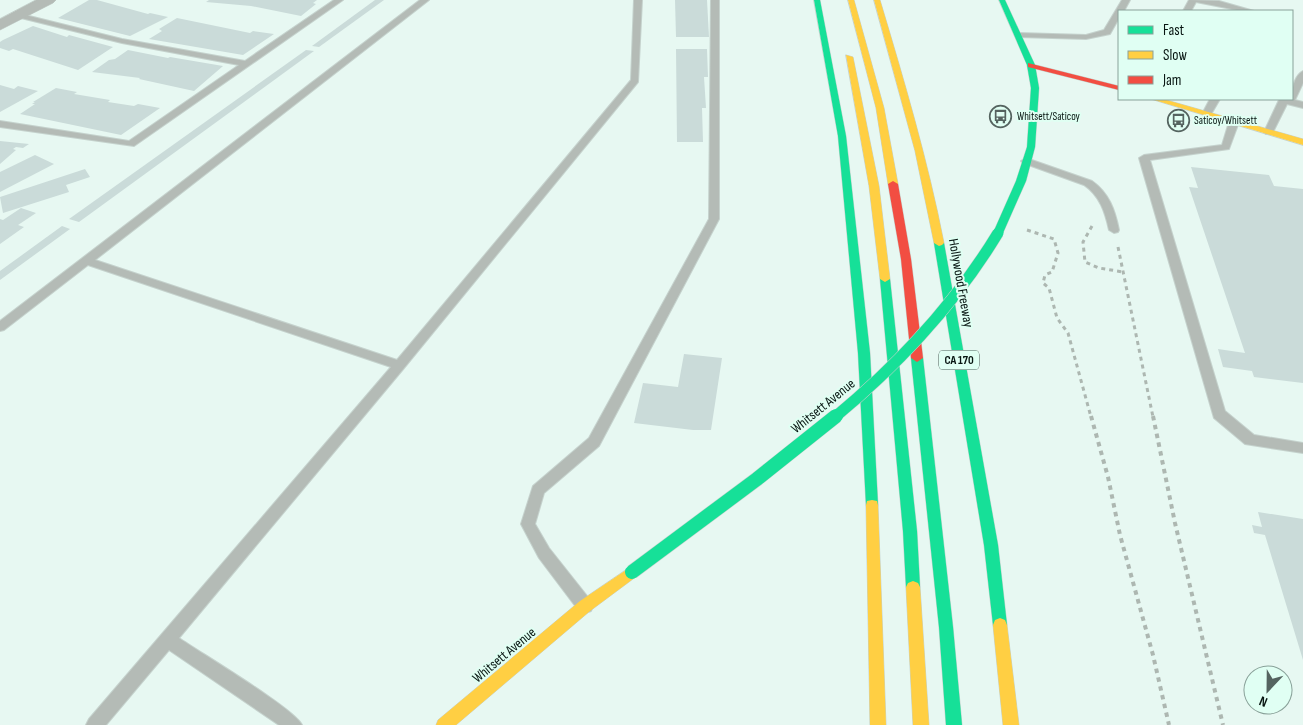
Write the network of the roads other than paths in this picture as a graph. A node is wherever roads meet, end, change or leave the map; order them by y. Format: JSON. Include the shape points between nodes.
{"nodes":[{"id":1,"x":48,"y":0,"type":"edge"},
{"id":2,"x":339,"y":0,"type":"edge"},
{"id":3,"x":426,"y":0,"type":"edge"},
{"id":4,"x":638,"y":0,"type":"edge"},
{"id":5,"x":715,"y":0,"type":"edge"},
{"id":6,"x":818,"y":0,"type":"edge"},
{"id":7,"x":851,"y":0,"type":"edge"},
{"id":8,"x":877,"y":0,"type":"edge"},
{"id":9,"x":1002,"y":0,"type":"edge"},
{"id":10,"x":1195,"y":0,"type":"edge"},
{"id":11,"x":1246,"y":10,"type":"edge"},
{"id":12,"x":1118,"y":14,"type":"edge"},
{"id":13,"x":20,"y":16,"type":"junction"},
{"id":14,"x":0,"y":25,"type":"edge"},
{"id":15,"x":1019,"y":35,"type":"junction"},
{"id":16,"x":846,"y":43,"type":"dead end"},
{"id":17,"x":247,"y":64,"type":"junction"},
{"id":18,"x":1031,"y":65,"type":"junction"},
{"id":19,"x":1303,"y":74,"type":"edge"},
{"id":20,"x":1118,"y":88,"type":"edge"},
{"id":21,"x":1293,"y":96,"type":"edge"},
{"id":22,"x":1158,"y":100,"type":"edge"},
{"id":23,"x":1214,"y":100,"type":"edge"},
{"id":24,"x":1290,"y":102,"type":"joint"},
{"id":25,"x":1303,"y":105,"type":"edge"},
{"id":26,"x":1207,"y":114,"type":"junction"},
{"id":27,"x":1234,"y":122,"type":"junction"},
{"id":28,"x":0,"y":124,"type":"edge"},
{"id":29,"x":1269,"y":132,"type":"junction"},
{"id":30,"x":1303,"y":142,"type":"edge"},
{"id":31,"x":1026,"y":161,"type":"junction"},
{"id":32,"x":1114,"y":230,"type":"road end"},
{"id":33,"x":86,"y":261,"type":"junction"},
{"id":34,"x":0,"y":327,"type":"edge"},
{"id":35,"x":400,"y":366,"type":"junction"},
{"id":36,"x":1303,"y":448,"type":"edge"},
{"id":37,"x":585,"y":606,"type":"junction"},
{"id":38,"x":167,"y":640,"type":"junction"},
{"id":39,"x":95,"y":725,"type":"edge"},
{"id":40,"x":292,"y":725,"type":"edge"},
{"id":41,"x":444,"y":725,"type":"edge"},
{"id":42,"x":878,"y":725,"type":"edge"},
{"id":43,"x":921,"y":725,"type":"edge"},
{"id":44,"x":954,"y":725,"type":"edge"},
{"id":45,"x":1011,"y":725,"type":"edge"}],
"edges":[{"from":1,"to":13,"type":"street"},
{"from":2,"to":17,"type":"lane"},
{"from":3,"to":33,"type":"lane"},
{"from":4,"to":35,"type":"lane","via":[[635,80]]},
{"from":5,"to":37,"type":"lane","via":[[714,219],[594,442],[538,490],[528,524],[544,553]]},
{"from":6,"to":42,"type":"main road","via":[[842,136],[864,353]]},
{"from":7,"to":44,"type":"main road","via":[[880,108],[906,259]]},
{"from":8,"to":45,"type":"main road","name":"Hollywood Freeway","number":"CA 170","via":[[932,204],[991,545]]},
{"from":9,"to":15,"type":"main road","name":"Whitsett Avenue"},
{"from":10,"to":11,"type":"lane"},
{"from":12,"to":15,"type":"lane","via":[[1108,32],[1086,37]]},
{"from":13,"to":14,"type":"street"},
{"from":13,"to":17,"type":"lane","via":[[122,41]]},
{"from":15,"to":18,"type":"main road","name":"Whitsett Avenue"},
{"from":16,"to":43,"type":"main road","via":[[874,186],[884,268],[910,531]]},
{"from":17,"to":28,"type":"lane","via":[[131,144]]},
{"from":18,"to":20,"type":"main road"},
{"from":18,"to":31,"type":"main road","name":"Whitsett Avenue","via":[[1035,88],[1034,116]]},
{"from":19,"to":21,"type":"lane"},
{"from":22,"to":26,"type":"main road"},
{"from":23,"to":26,"type":"lane"},
{"from":24,"to":25,"type":"lane"},
{"from":24,"to":29,"type":"lane","via":[[1284,100]]},
{"from":26,"to":27,"type":"main road"},
{"from":27,"to":29,"type":"main road"},
{"from":27,"to":36,"type":"lane","via":[[1226,147],[1144,158],[1219,414],[1250,440]]},
{"from":29,"to":30,"type":"main road"},
{"from":31,"to":32,"type":"lane","via":[[1096,188],[1110,213]]},
{"from":31,"to":37,"type":"main road","name":"Whitsett Avenue","bridge":true,"via":[[1021,181],[982,263],[937,320],[865,391],[800,445]]},
{"from":33,"to":34,"type":"lane"},
{"from":33,"to":35,"type":"lane"},
{"from":35,"to":38,"type":"lane"},
{"from":37,"to":41,"type":"main road","name":"Whitsett Avenue"},
{"from":38,"to":39,"type":"lane"},
{"from":38,"to":40,"type":"lane"}]}
